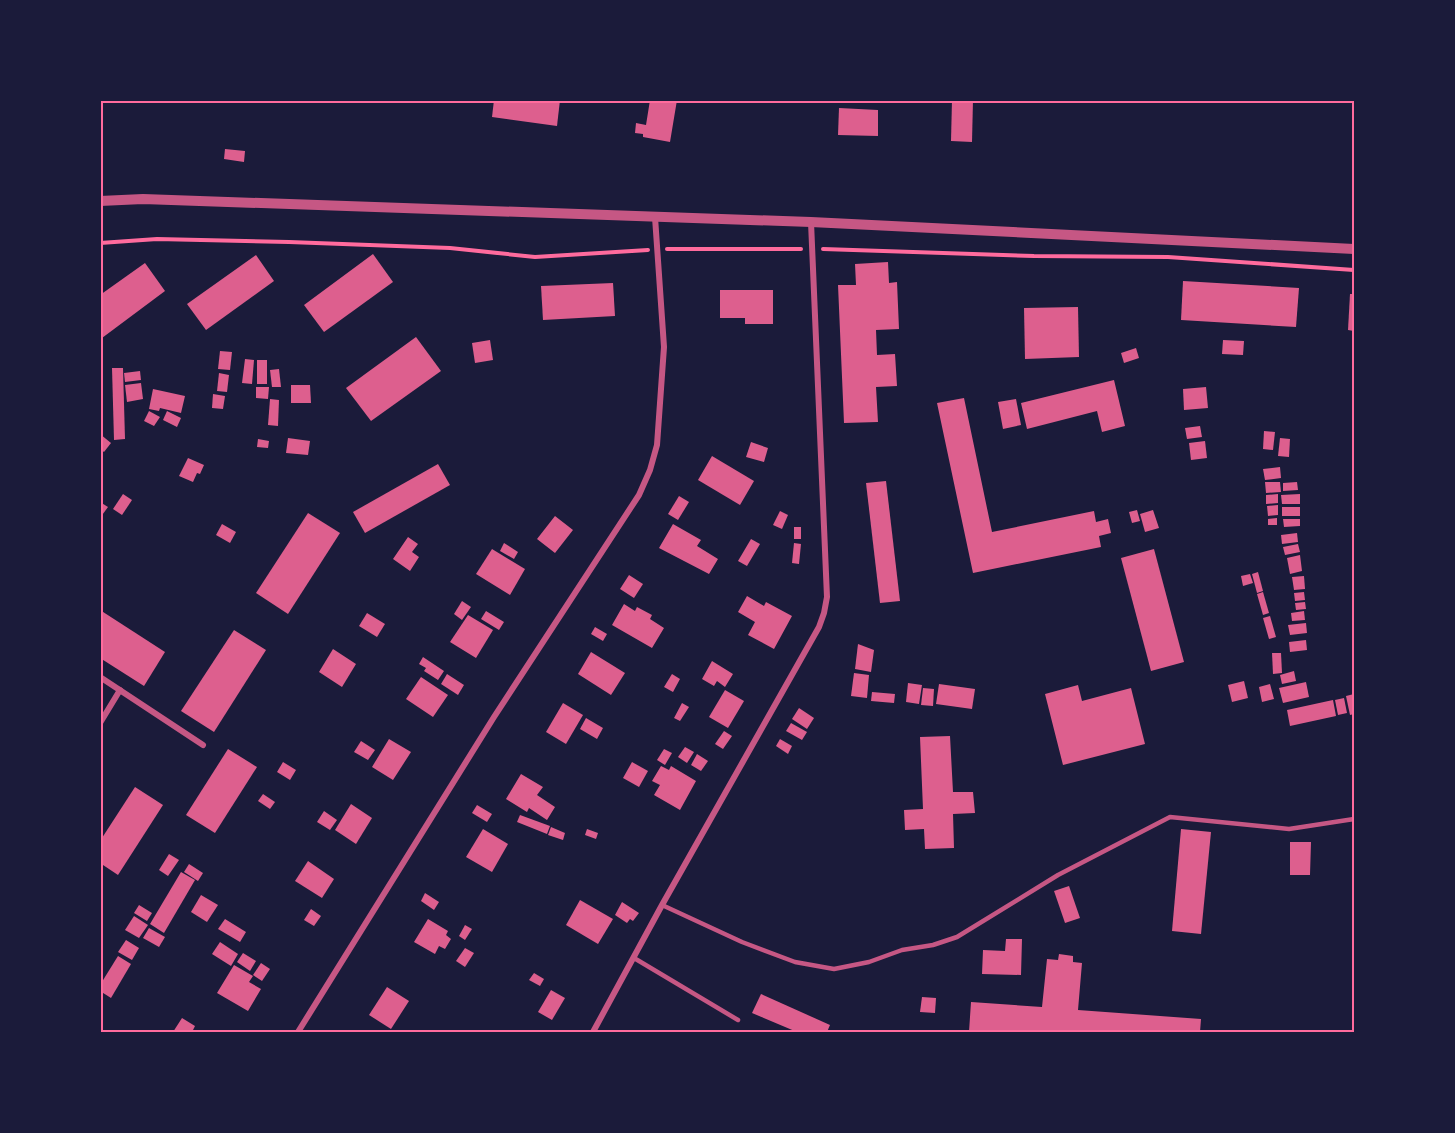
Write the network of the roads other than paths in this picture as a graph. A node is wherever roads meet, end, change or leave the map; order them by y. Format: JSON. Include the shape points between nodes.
{"nodes":[{"id":1,"x":100,"y":201,"type":"edge"},
{"id":2,"x":655,"y":217,"type":"junction"},
{"id":3,"x":811,"y":222,"type":"junction"},
{"id":4,"x":1354,"y":249,"type":"edge"},
{"id":5,"x":100,"y":677,"type":"edge"},
{"id":6,"x":120,"y":690,"type":"junction"},
{"id":7,"x":100,"y":723,"type":"edge"},
{"id":8,"x":203,"y":746,"type":"dead end"},
{"id":9,"x":1354,"y":819,"type":"edge"},
{"id":10,"x":662,"y":905,"type":"junction"},
{"id":11,"x":634,"y":958,"type":"junction"},
{"id":12,"x":738,"y":1020,"type":"dead end"},
{"id":13,"x":298,"y":1032,"type":"edge"},
{"id":14,"x":593,"y":1032,"type":"edge"}],
"edges":[{"from":1,"to":2,"type":"street"},
{"from":2,"to":3,"type":"street"},
{"from":2,"to":13,"type":"street","via":[[664,347],[657,445],[650,470],[639,495],[494,717]]},
{"from":3,"to":4,"type":"street"},
{"from":3,"to":10,"type":"street","via":[[827,597],[824,613]]},
{"from":5,"to":6,"type":"street"},
{"from":6,"to":7,"type":"street"},
{"from":6,"to":8,"type":"street"},
{"from":9,"to":10,"type":"lane","via":[[1289,829],[1170,817],[1058,875],[957,937],[834,969],[795,962]]},
{"from":10,"to":11,"type":"street"},
{"from":11,"to":12,"type":"lane"},
{"from":11,"to":14,"type":"street"}]}
